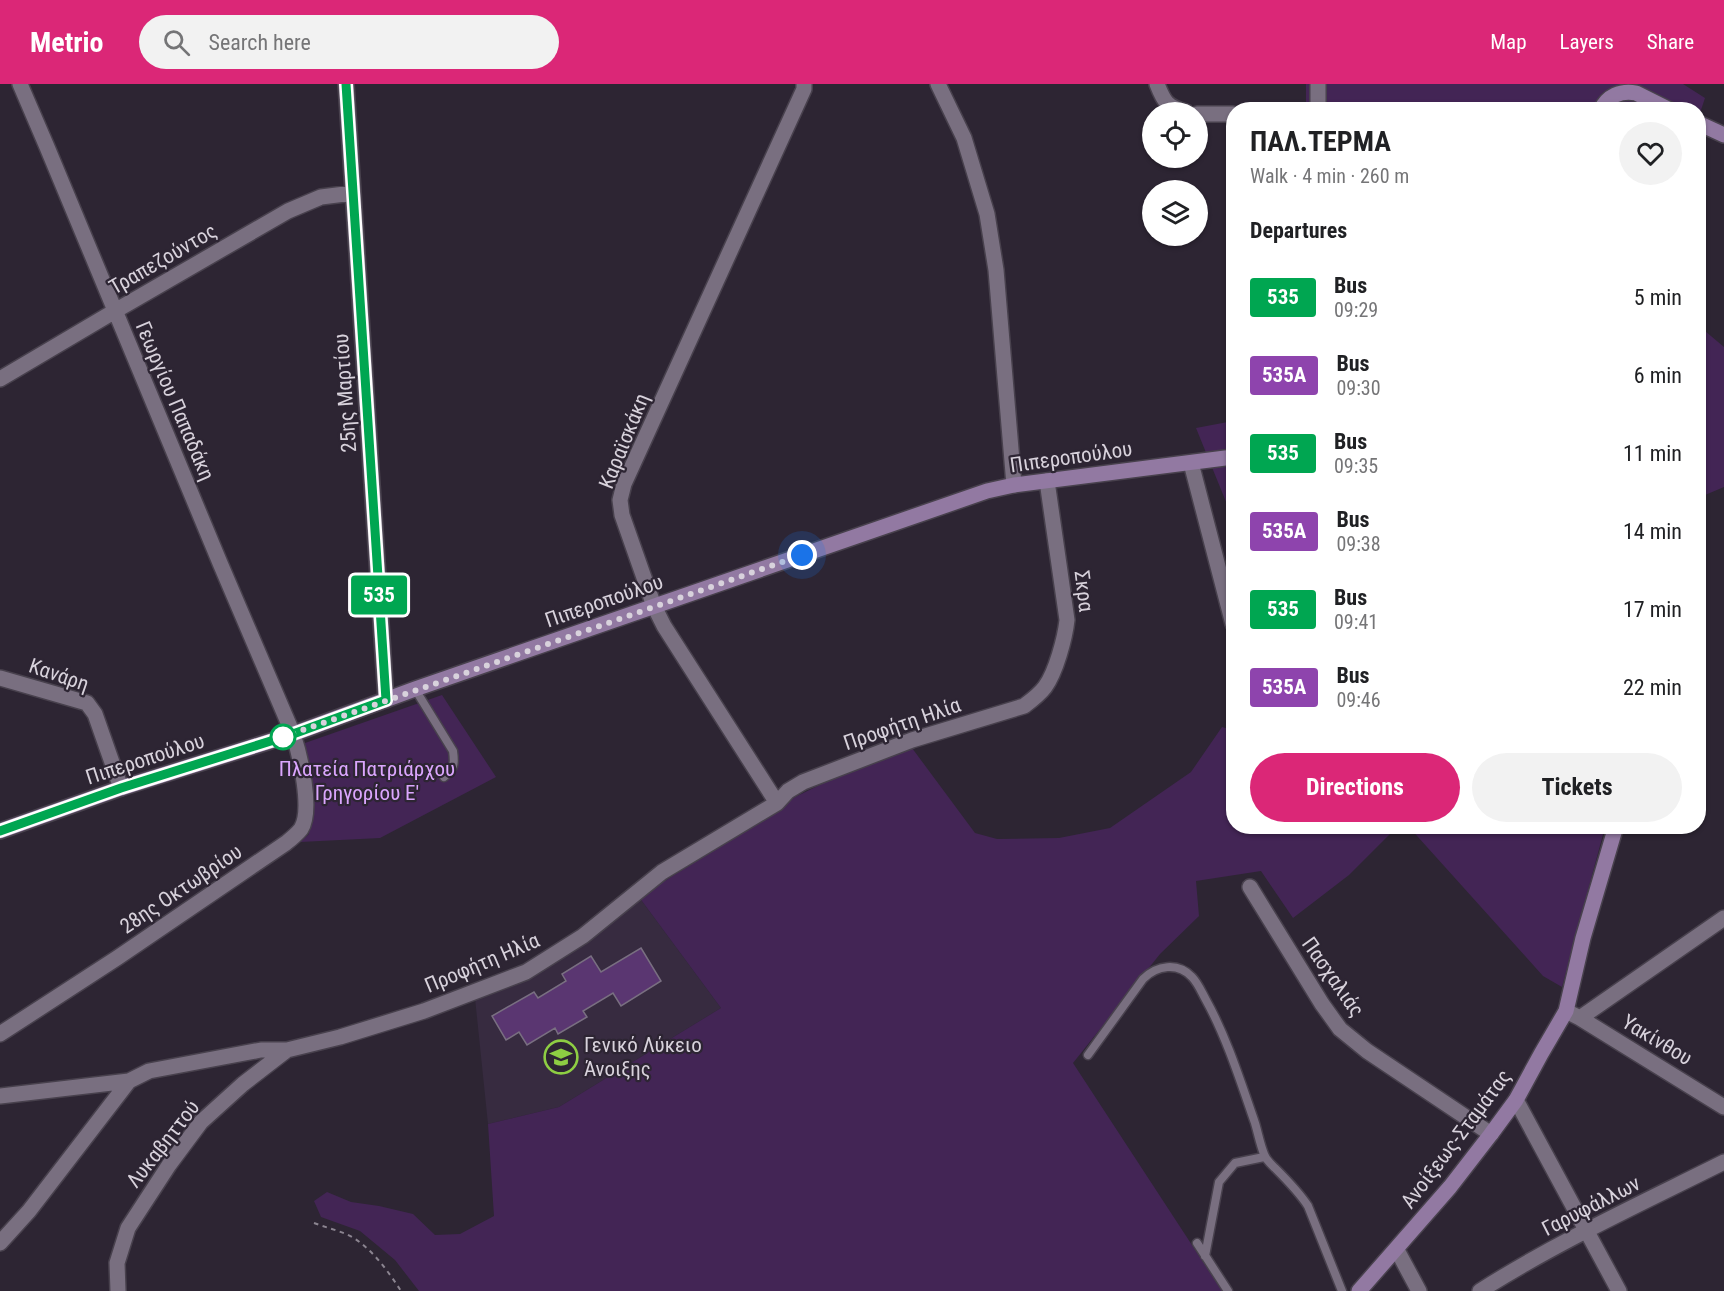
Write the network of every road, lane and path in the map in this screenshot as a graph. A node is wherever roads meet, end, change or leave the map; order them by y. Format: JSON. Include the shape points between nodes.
{"nodes":[{"id":1,"x":20,"y":84,"type":"edge"},
{"id":2,"x":346,"y":84,"type":"edge"},
{"id":3,"x":804,"y":84,"type":"edge"},
{"id":4,"x":938,"y":84,"type":"edge"},
{"id":5,"x":1157,"y":84,"type":"edge"},
{"id":6,"x":1318,"y":84,"type":"edge"},
{"id":7,"x":1165,"y":102,"type":"edge"},
{"id":8,"x":1318,"y":102,"type":"edge"},
{"id":9,"x":1605,"y":102,"type":"edge"},
{"id":10,"x":1654,"y":102,"type":"edge"},
{"id":11,"x":1208,"y":114,"type":"edge"},
{"id":12,"x":1226,"y":114,"type":"edge"},
{"id":13,"x":1706,"y":127,"type":"edge"},
{"id":14,"x":1724,"y":135,"type":"edge"},
{"id":15,"x":353,"y":193,"type":"junction"},
{"id":16,"x":115,"y":311,"type":"junction"},
{"id":17,"x":0,"y":379,"type":"edge"},
{"id":18,"x":1226,"y":459,"type":"edge"},
{"id":19,"x":1191,"y":463,"type":"junction"},
{"id":20,"x":1047,"y":481,"type":"junction"},
{"id":21,"x":1014,"y":485,"type":"junction"},
{"id":22,"x":1226,"y":597,"type":"edge"},
{"id":23,"x":654,"y":606,"type":"junction"},
{"id":24,"x":0,"y":678,"type":"edge"},
{"id":25,"x":415,"y":690,"type":"junction"},
{"id":26,"x":1034,"y":699,"type":"joint"},
{"id":27,"x":386,"y":700,"type":"junction"},
{"id":28,"x":293,"y":734,"type":"junction"},
{"id":29,"x":444,"y":777,"type":"dead end"},
{"id":30,"x":121,"y":788,"type":"junction"},
{"id":31,"x":777,"y":803,"type":"junction"},
{"id":32,"x":0,"y":831,"type":"edge"},
{"id":33,"x":1614,"y":834,"type":"edge"},
{"id":34,"x":1250,"y":887,"type":"dead end"},
{"id":35,"x":1724,"y":918,"type":"edge"},
{"id":36,"x":1573,"y":1015,"type":"junction"},
{"id":37,"x":0,"y":1034,"type":"edge"},
{"id":38,"x":287,"y":1050,"type":"junction"},
{"id":39,"x":1088,"y":1055,"type":"dead end"},
{"id":40,"x":129,"y":1082,"type":"junction"},
{"id":41,"x":0,"y":1096,"type":"edge"},
{"id":42,"x":1516,"y":1100,"type":"junction"},
{"id":43,"x":1724,"y":1107,"type":"edge"},
{"id":44,"x":1491,"y":1134,"type":"junction"},
{"id":45,"x":1264,"y":1157,"type":"junction"},
{"id":46,"x":1724,"y":1162,"type":"edge"},
{"id":47,"x":314,"y":1223,"type":"dead end"},
{"id":48,"x":1587,"y":1231,"type":"junction"},
{"id":49,"x":0,"y":1243,"type":"edge"},
{"id":50,"x":1197,"y":1243,"type":"dead end"},
{"id":51,"x":1397,"y":1250,"type":"junction"},
{"id":52,"x":1205,"y":1256,"type":"junction"},
{"id":53,"x":1413,"y":1287,"type":"edge"},
{"id":54,"x":118,"y":1291,"type":"edge"},
{"id":55,"x":401,"y":1291,"type":"edge"},
{"id":56,"x":1228,"y":1291,"type":"edge"},
{"id":57,"x":1342,"y":1291,"type":"edge"},
{"id":58,"x":1359,"y":1291,"type":"edge"},
{"id":59,"x":1480,"y":1291,"type":"edge"},
{"id":60,"x":1619,"y":1291,"type":"edge"}],
"edges":[{"from":1,"to":16,"type":"street","name":"Γεωργίου Παπαδάκη"},
{"from":2,"to":15,"type":"street","name":"25ης Μαρτίου"},
{"from":3,"to":23,"type":"street","name":"Καραϊσκάκη","via":[[624,484],[622,516]]},
{"from":4,"to":21,"type":"street","via":[[964,138],[991,234]]},
{"from":5,"to":7,"type":"street"},
{"from":6,"to":8,"type":"street"},
{"from":9,"to":10,"type":"street","via":[[1614,95],[1630,92]]},
{"from":11,"to":12,"type":"street"},
{"from":13,"to":14,"type":"street"},
{"from":15,"to":16,"type":"street","name":"Τραπεζούντος","via":[[321,197],[288,212]]},
{"from":15,"to":27,"type":"street","name":"25ης Μαρτίου"},
{"from":16,"to":17,"type":"street","name":"Τραπεζούντος"},
{"from":16,"to":28,"type":"street","name":"Γεωργίου Παπαδάκη"},
{"from":18,"to":19,"type":"street","name":"Πιπεροπούλου"},
{"from":19,"to":20,"type":"street","name":"Πιπεροπούλου"},
{"from":19,"to":22,"type":"street"},
{"from":20,"to":21,"type":"street","name":"Πιπεροπούλου"},
{"from":20,"to":26,"type":"street","name":"Σκρα","via":[[1067,620],[1066,637],[1047,685]]},
{"from":21,"to":23,"type":"street","name":"Πιπεροπούλου"},
{"from":23,"to":25,"type":"street","name":"Πιπεροπούλου"},
{"from":23,"to":31,"type":"street","name":"Καραϊσκάκη"},
{"from":24,"to":30,"type":"street","name":"Κανάρη","via":[[87,703],[96,714]]},
{"from":25,"to":27,"type":"street","name":"Πιπεροπούλου"},
{"from":25,"to":29,"type":"lane","via":[[453,751],[455,763]]},
{"from":26,"to":31,"type":"street","name":"Προφήτη Ηλία","via":[[1024,706],[912,740],[820,775],[788,791]]},
{"from":27,"to":28,"type":"street","name":"Πιπεροπούλου"},
{"from":28,"to":30,"type":"street","name":"Πιπεροπούλου"},
{"from":28,"to":37,"type":"street","name":"28ης Οκτωβρίου","via":[[305,788],[301,829],[126,952]]},
{"from":30,"to":32,"type":"street","name":"Πιπεροπούλου"},
{"from":31,"to":38,"type":"street","name":"Προφήτη Ηλία","via":[[662,872],[583,936],[526,972],[424,1011]]},
{"from":33,"to":36,"type":"street","name":"Ανοίξεως-Σταμάτας","via":[[1583,938]]},
{"from":34,"to":44,"type":"street","name":"Πασχαλιάς","via":[[1340,1029],[1367,1052]]},
{"from":35,"to":36,"type":"street"},
{"from":36,"to":42,"type":"street","name":"Ανοίξεως-Σταμάτας","via":[[1540,1054]]},
{"from":36,"to":43,"type":"street","name":"Υακίνθου"},
{"from":38,"to":40,"type":"street","name":"Προφήτη Ηλία","via":[[261,1050],[149,1071]]},
{"from":38,"to":54,"type":"street","name":"Λυκαβηττού","via":[[201,1122],[169,1165],[128,1228],[117,1263]]},
{"from":39,"to":45,"type":"lane","via":[[1147,975],[1164,967],[1185,971],[1195,980],[1214,1016]]},
{"from":40,"to":41,"type":"street"},
{"from":40,"to":49,"type":"street","name":"Προφήτη Ηλία"},
{"from":42,"to":44,"type":"street","name":"Ανοίξεως-Σταμάτας"},
{"from":42,"to":48,"type":"street"},
{"from":44,"to":51,"type":"street","name":"Ανοίξεως-Σταμάτας"},
{"from":45,"to":52,"type":"lane","via":[[1235,1163],[1219,1182]]},
{"from":45,"to":57,"type":"lane","via":[[1308,1206]]},
{"from":46,"to":48,"type":"street","name":"Γαρυφάλλων"},
{"from":47,"to":55,"type":"path","via":[[347,1234],[362,1245]]},
{"from":48,"to":59,"type":"street","name":"Γαρυφάλλων"},
{"from":48,"to":60,"type":"street"},
{"from":50,"to":52,"type":"lane"},
{"from":51,"to":53,"type":"street"},
{"from":51,"to":58,"type":"street","name":"Ανοίξεως-Σταμάτας"},
{"from":52,"to":56,"type":"lane"}]}
